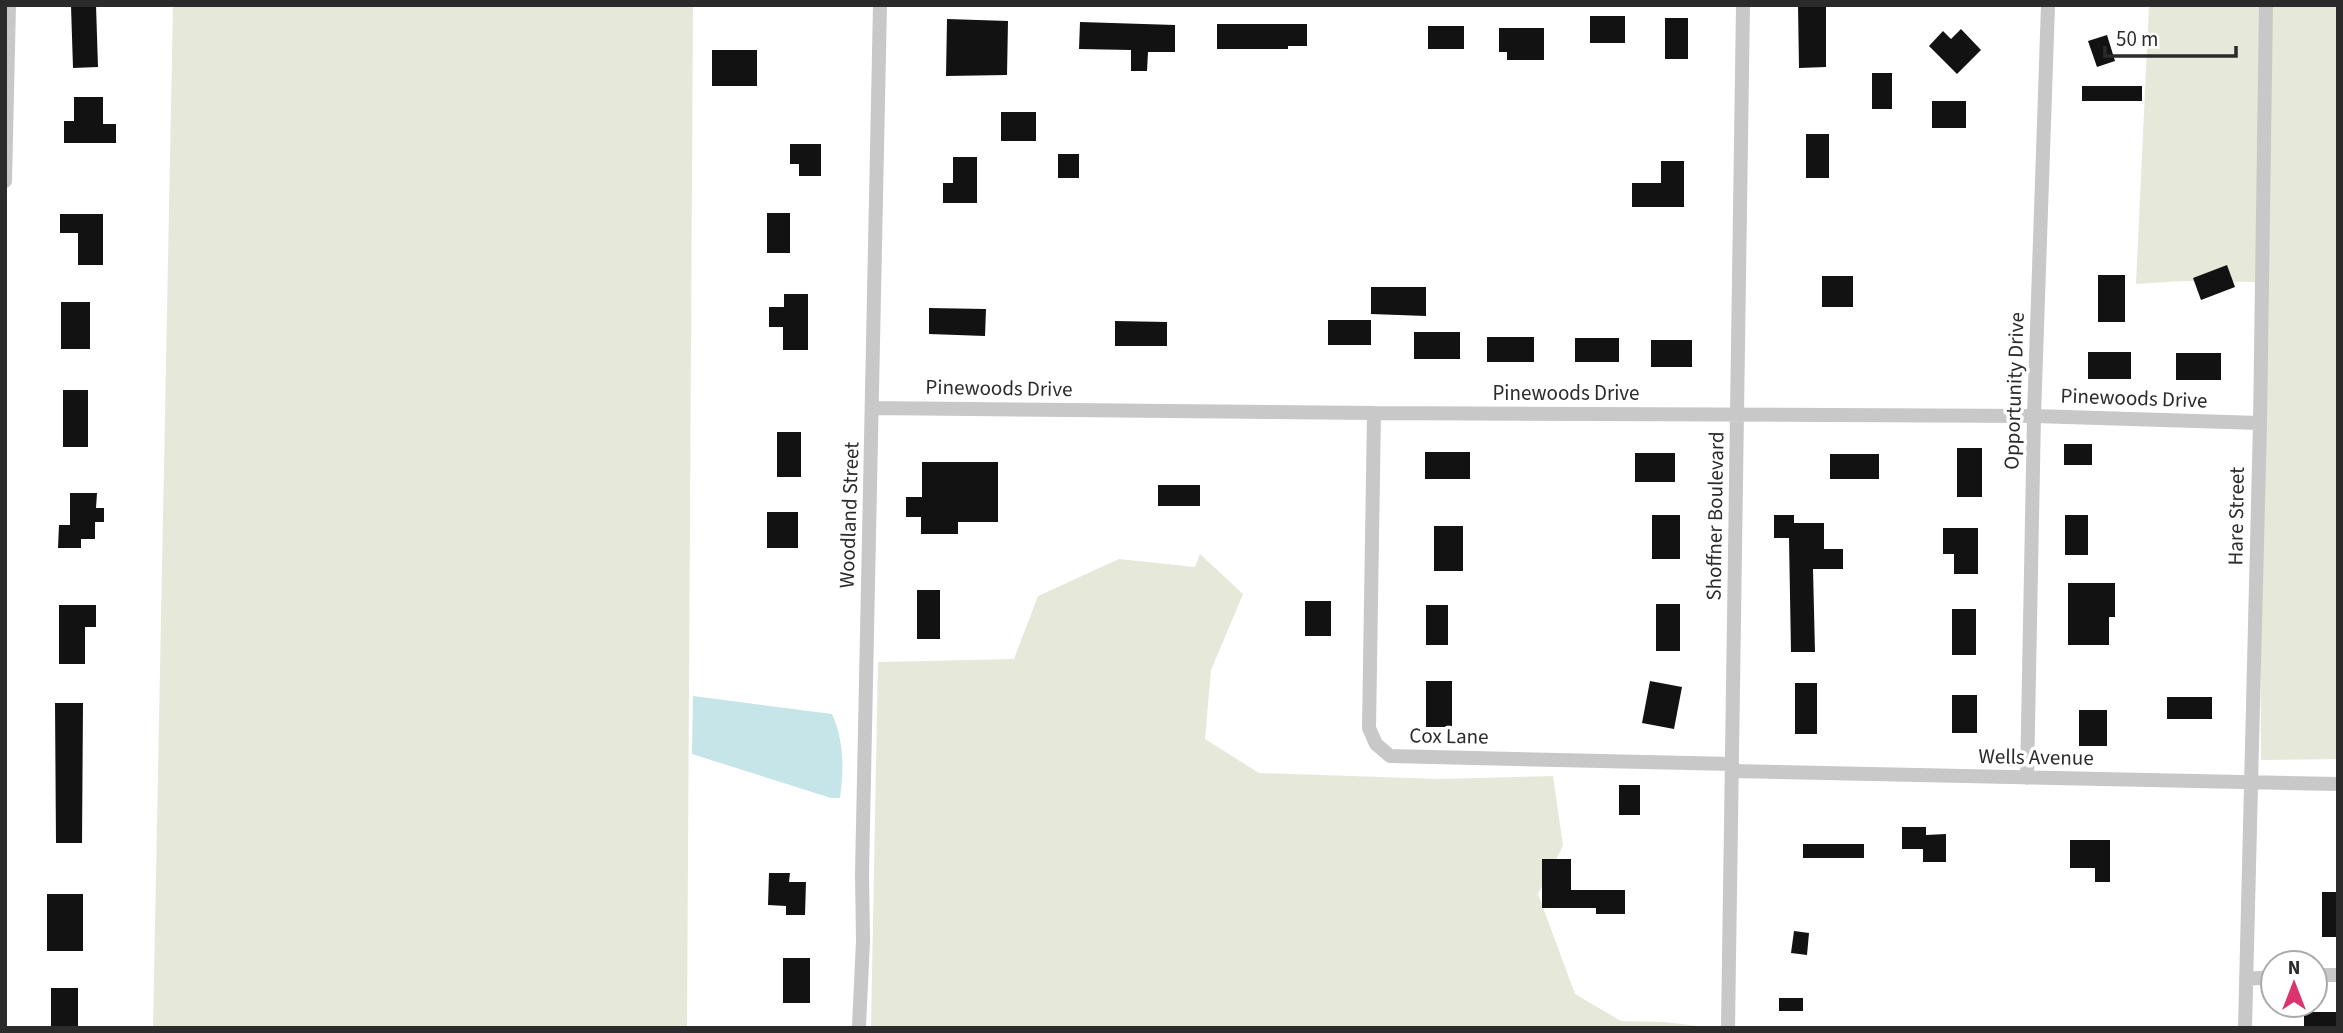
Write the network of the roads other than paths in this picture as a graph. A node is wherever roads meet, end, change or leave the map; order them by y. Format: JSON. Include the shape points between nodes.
{"nodes":[{"id":1,"x":9,"y":5,"type":"edge"},
{"id":2,"x":880,"y":5,"type":"edge"},
{"id":3,"x":1743,"y":5,"type":"edge"},
{"id":4,"x":2048,"y":5,"type":"edge"},
{"id":5,"x":2266,"y":5,"type":"edge"},
{"id":6,"x":5,"y":181,"type":"edge"},
{"id":7,"x":873,"y":408,"type":"junction"},
{"id":8,"x":1374,"y":413,"type":"junction"},
{"id":9,"x":1738,"y":414,"type":"junction"},
{"id":10,"x":2034,"y":416,"type":"junction"},
{"id":11,"x":2260,"y":423,"type":"junction"},
{"id":12,"x":1732,"y":768,"type":"junction"},
{"id":13,"x":2027,"y":778,"type":"junction"},
{"id":14,"x":2251,"y":782,"type":"junction"},
{"id":15,"x":2338,"y":784,"type":"edge"},
{"id":16,"x":2259,"y":978,"type":"edge"},
{"id":17,"x":2246,"y":979,"type":"junction"},
{"id":18,"x":859,"y":1026,"type":"edge"},
{"id":19,"x":1728,"y":1028,"type":"edge"},
{"id":20,"x":2245,"y":1028,"type":"edge"}],
"edges":[{"from":1,"to":6,"type":"street"},
{"from":2,"to":7,"type":"street","name":"Woodland Street"},
{"from":3,"to":9,"type":"street","name":"Shoffner Boulevard"},
{"from":4,"to":10,"type":"street","name":"Opportunity Drive"},
{"from":5,"to":11,"type":"street","name":"Hare Street"},
{"from":7,"to":8,"type":"street","name":"Pinewoods Drive"},
{"from":7,"to":18,"type":"street","name":"Woodland Street"},
{"from":8,"to":9,"type":"street","name":"Pinewoods Drive"},
{"from":8,"to":12,"type":"street","name":"Cox Lane","via":[[1369,728],[1376,744],[1390,756]]},
{"from":9,"to":10,"type":"street","name":"Pinewoods Drive"},
{"from":9,"to":12,"type":"street","name":"Shoffner Boulevard"},
{"from":10,"to":11,"type":"street","name":"Pinewoods Drive"},
{"from":10,"to":13,"type":"street","name":"Opportunity Drive"},
{"from":11,"to":14,"type":"street","name":"Hare Street"},
{"from":12,"to":13,"type":"street","name":"Wells Avenue"},
{"from":12,"to":19,"type":"street","name":"Shoffner Boulevard"},
{"from":13,"to":14,"type":"street","name":"Wells Avenue"},
{"from":14,"to":15,"type":"street","name":"Wells Avenue"},
{"from":14,"to":17,"type":"street","name":"Hare Street"},
{"from":16,"to":17,"type":"street"},
{"from":17,"to":20,"type":"street","name":"Hare Street"}]}
